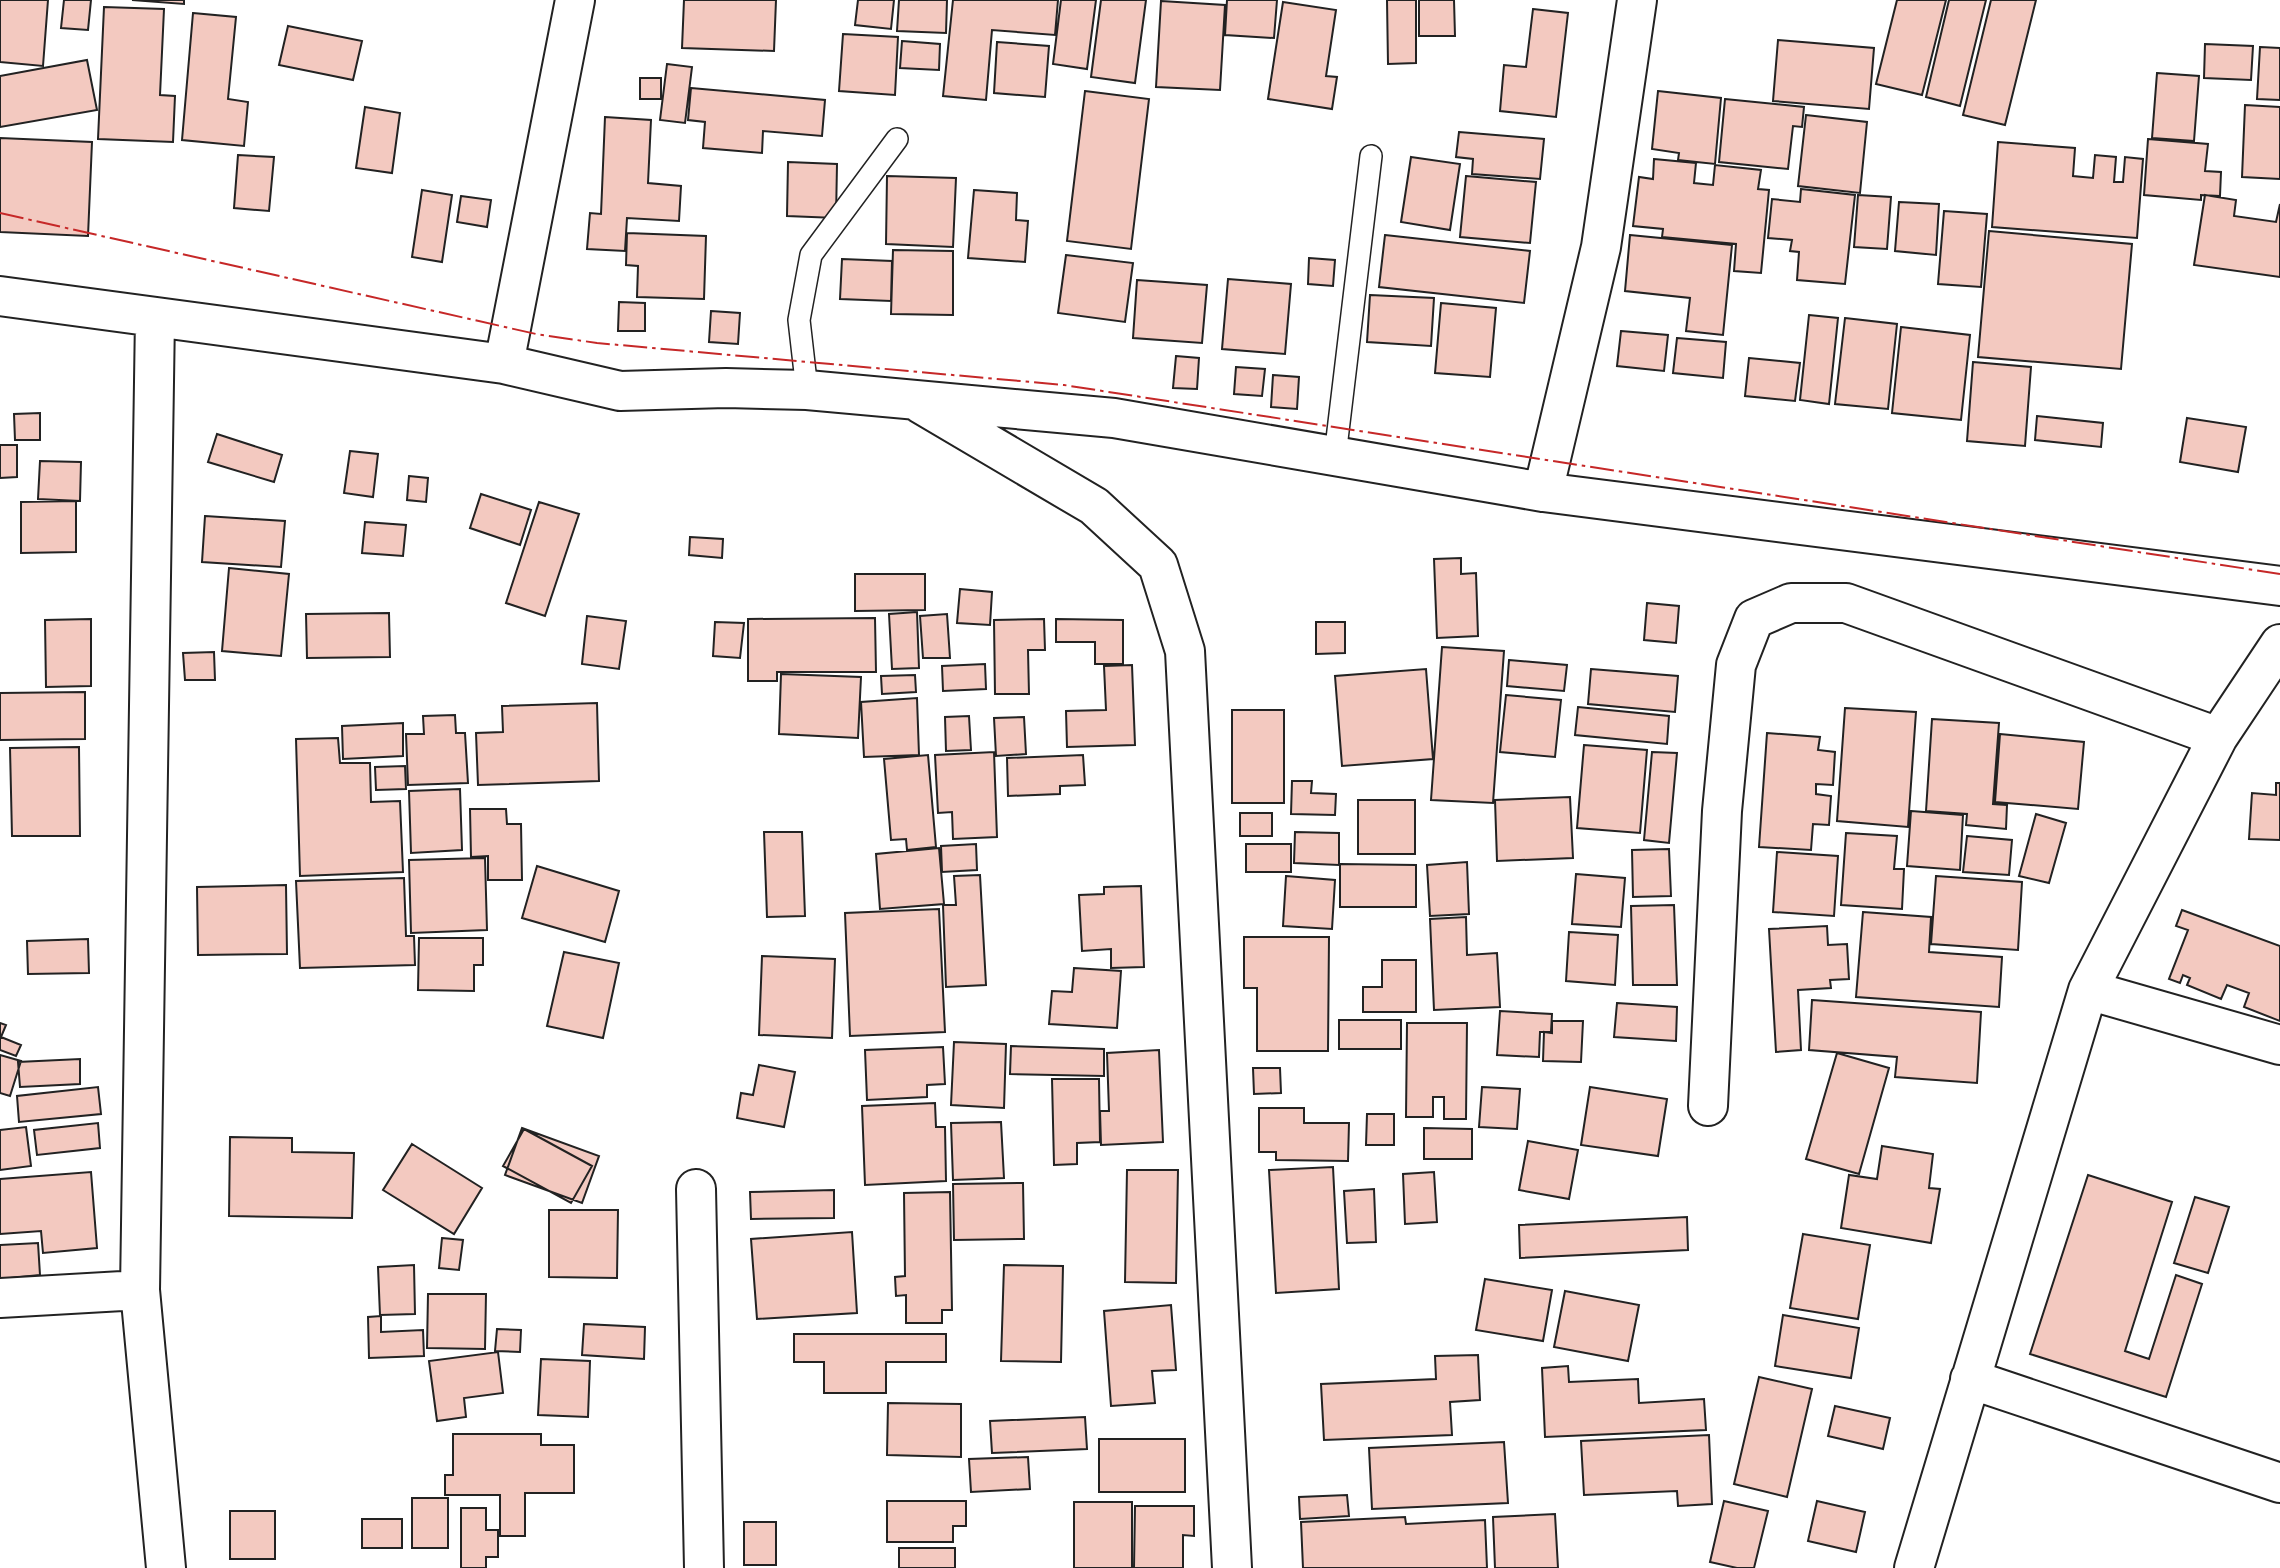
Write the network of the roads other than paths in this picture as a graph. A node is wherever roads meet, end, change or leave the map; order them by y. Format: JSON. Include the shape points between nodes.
{"nodes":[{"id":1,"x":575,"y":0,"type":"edge"},
{"id":2,"x":1637,"y":0,"type":"edge"},
{"id":3,"x":897,"y":139,"type":"dead end"},
{"id":4,"x":1371,"y":156,"type":"dead end"},
{"id":5,"x":0,"y":296,"type":"edge"},
{"id":6,"x":155,"y":317,"type":"junction"},
{"id":7,"x":504,"y":364,"type":"junction"},
{"id":8,"x":807,"y":390,"type":"junction"},
{"id":9,"x":911,"y":398,"type":"junction"},
{"id":10,"x":1335,"y":456,"type":"junction"},
{"id":11,"x":1543,"y":492,"type":"junction"},
{"id":12,"x":2280,"y":586,"type":"edge"},
{"id":13,"x":2280,"y":644,"type":"edge"},
{"id":14,"x":2218,"y":737,"type":"junction"},
{"id":15,"x":2088,"y":990,"type":"junction"},
{"id":16,"x":2280,"y":1045,"type":"edge"},
{"id":17,"x":1708,"y":1106,"type":"dead end"},
{"id":18,"x":696,"y":1189,"type":"dead end"},
{"id":19,"x":140,"y":1290,"type":"junction"},
{"id":20,"x":0,"y":1298,"type":"edge"},
{"id":21,"x":1970,"y":1379,"type":"junction"},
{"id":22,"x":2280,"y":1483,"type":"edge"},
{"id":23,"x":166,"y":1568,"type":"edge"},
{"id":24,"x":704,"y":1568,"type":"edge"},
{"id":25,"x":1232,"y":1568,"type":"edge"},
{"id":26,"x":1914,"y":1568,"type":"edge"}],
"edges":[{"from":1,"to":7,"type":"street"},
{"from":2,"to":11,"type":"street","via":[[1601,247]]},
{"from":3,"to":8,"type":"lane","via":[[811,255],[799,320]]},
{"from":4,"to":10,"type":"lane"},
{"from":5,"to":6,"type":"street"},
{"from":6,"to":7,"type":"street"},
{"from":6,"to":19,"type":"street"},
{"from":7,"to":8,"type":"street","via":[[620,391]]},
{"from":8,"to":9,"type":"street"},
{"from":9,"to":10,"type":"street","via":[[1114,418]]},
{"from":9,"to":25,"type":"street","via":[[1094,506],[1158,565],[1185,651]]},
{"from":10,"to":11,"type":"street"},
{"from":11,"to":12,"type":"street"},
{"from":13,"to":14,"type":"street"},
{"from":14,"to":15,"type":"street"},
{"from":14,"to":17,"type":"street","via":[[1846,603],[1791,604],[1754,619],[1736,665],[1722,810]]},
{"from":15,"to":16,"type":"street"},
{"from":15,"to":21,"type":"street"},
{"from":18,"to":24,"type":"street"},
{"from":19,"to":20,"type":"street"},
{"from":19,"to":23,"type":"street"},
{"from":21,"to":22,"type":"street"},
{"from":21,"to":26,"type":"street"}]}
